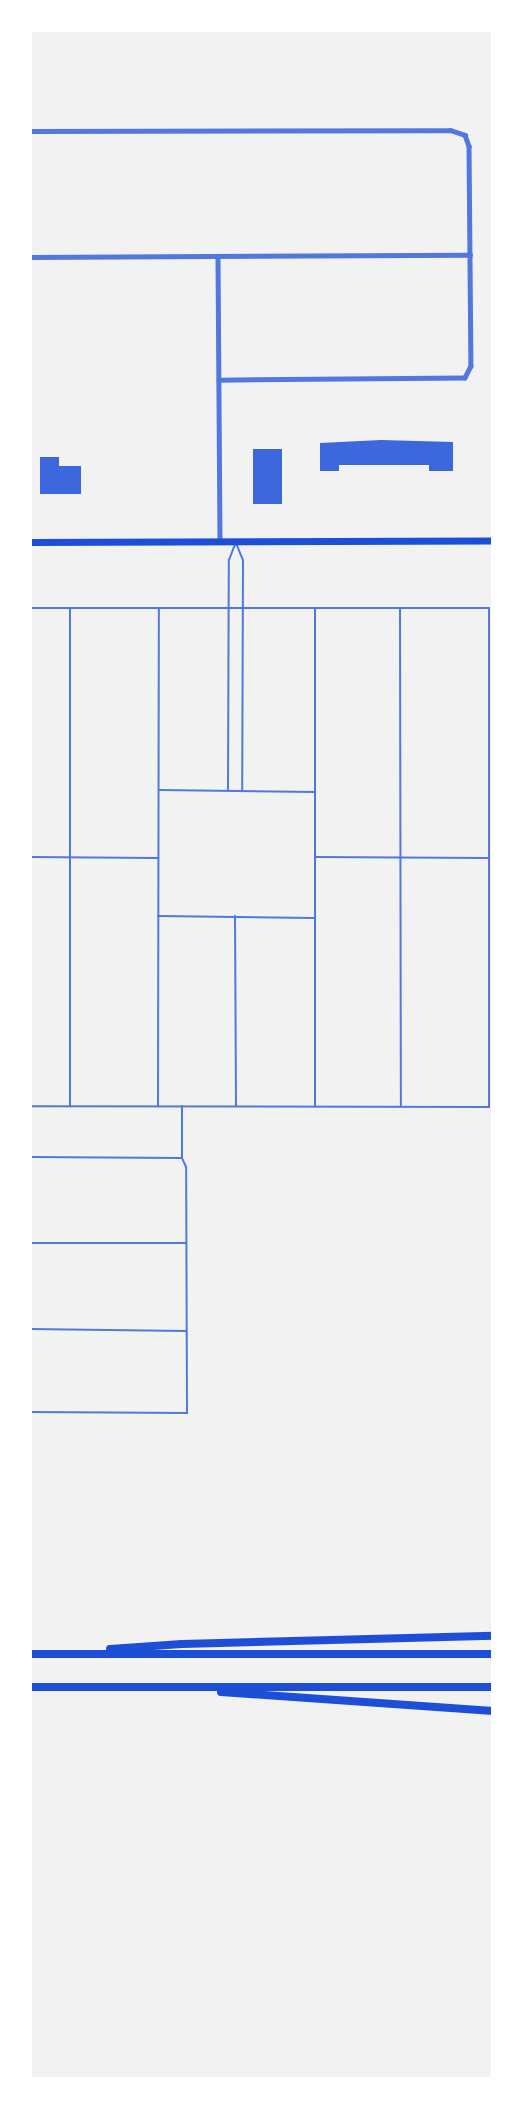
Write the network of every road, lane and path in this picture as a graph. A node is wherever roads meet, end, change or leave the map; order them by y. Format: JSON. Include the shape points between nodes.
{"nodes":[{"id":1,"x":30,"y":131,"type":"edge"},
{"id":2,"x":470,"y":255,"type":"junction"},
{"id":3,"x":218,"y":256,"type":"junction"},
{"id":4,"x":30,"y":257,"type":"edge"},
{"id":5,"x":219,"y":380,"type":"junction"},
{"id":6,"x":493,"y":540,"type":"edge"},
{"id":7,"x":236,"y":541,"type":"junction"},
{"id":8,"x":30,"y":542,"type":"edge"},
{"id":9,"x":220,"y":542,"type":"junction"},
{"id":10,"x":70,"y":608,"type":"junction"},
{"id":11,"x":159,"y":608,"type":"junction"},
{"id":12,"x":228,"y":608,"type":"junction"},
{"id":13,"x":243,"y":608,"type":"junction"},
{"id":14,"x":315,"y":608,"type":"junction"},
{"id":15,"x":400,"y":608,"type":"junction"},
{"id":16,"x":30,"y":609,"type":"edge"},
{"id":17,"x":159,"y":790,"type":"junction"},
{"id":18,"x":228,"y":790,"type":"junction"},
{"id":19,"x":242,"y":790,"type":"junction"},
{"id":20,"x":315,"y":792,"type":"junction"},
{"id":21,"x":30,"y":857,"type":"edge"},
{"id":22,"x":71,"y":857,"type":"junction"},
{"id":23,"x":315,"y":857,"type":"junction"},
{"id":24,"x":400,"y":857,"type":"junction"},
{"id":25,"x":158,"y":858,"type":"junction"},
{"id":26,"x":489,"y":858,"type":"junction"},
{"id":27,"x":158,"y":916,"type":"junction"},
{"id":28,"x":235,"y":916,"type":"junction"},
{"id":29,"x":315,"y":918,"type":"junction"},
{"id":30,"x":30,"y":1106,"type":"edge"},
{"id":31,"x":70,"y":1106,"type":"junction"},
{"id":32,"x":158,"y":1106,"type":"junction"},
{"id":33,"x":182,"y":1106,"type":"junction"},
{"id":34,"x":236,"y":1106,"type":"junction"},
{"id":35,"x":315,"y":1106,"type":"junction"},
{"id":36,"x":401,"y":1106,"type":"junction"},
{"id":37,"x":30,"y":1157,"type":"edge"},
{"id":38,"x":182,"y":1158,"type":"junction"},
{"id":39,"x":30,"y":1243,"type":"edge"},
{"id":40,"x":186,"y":1243,"type":"junction"},
{"id":41,"x":30,"y":1329,"type":"edge"},
{"id":42,"x":187,"y":1331,"type":"junction"},
{"id":43,"x":30,"y":1412,"type":"edge"},
{"id":44,"x":493,"y":1636,"type":"edge"},
{"id":45,"x":30,"y":1654,"type":"edge"},
{"id":46,"x":49,"y":1654,"type":"junction"},
{"id":47,"x":493,"y":1654,"type":"edge"},
{"id":48,"x":30,"y":1687,"type":"edge"},
{"id":49,"x":170,"y":1687,"type":"junction"},
{"id":50,"x":493,"y":1687,"type":"edge"},
{"id":51,"x":493,"y":1711,"type":"edge"}],
"edges":[{"from":1,"to":2,"type":"street","via":[[450,130],[465,135],[469,146]]},
{"from":2,"to":3,"type":"street"},
{"from":2,"to":5,"type":"street","via":[[471,366],[465,378]]},
{"from":3,"to":4,"type":"street"},
{"from":3,"to":5,"type":"street"},
{"from":5,"to":9,"type":"street"},
{"from":6,"to":7,"type":"main road"},
{"from":7,"to":9,"type":"main road"},
{"from":7,"to":12,"type":"lane","via":[[229,560]]},
{"from":7,"to":13,"type":"lane","via":[[243,560]]},
{"from":8,"to":9,"type":"main road"},
{"from":10,"to":11,"type":"lane"},
{"from":10,"to":16,"type":"lane"},
{"from":10,"to":22,"type":"lane"},
{"from":11,"to":12,"type":"lane"},
{"from":11,"to":17,"type":"lane"},
{"from":12,"to":13,"type":"lane"},
{"from":12,"to":18,"type":"lane"},
{"from":13,"to":14,"type":"lane"},
{"from":13,"to":19,"type":"lane"},
{"from":14,"to":15,"type":"lane"},
{"from":14,"to":20,"type":"lane"},
{"from":15,"to":24,"type":"lane"},
{"from":15,"to":26,"type":"lane","via":[[489,608]]},
{"from":17,"to":18,"type":"lane"},
{"from":17,"to":25,"type":"lane"},
{"from":18,"to":19,"type":"lane"},
{"from":19,"to":20,"type":"lane"},
{"from":20,"to":23,"type":"lane"},
{"from":21,"to":22,"type":"lane"},
{"from":22,"to":25,"type":"lane"},
{"from":22,"to":31,"type":"lane"},
{"from":23,"to":24,"type":"lane"},
{"from":23,"to":29,"type":"lane"},
{"from":24,"to":26,"type":"lane"},
{"from":24,"to":36,"type":"lane"},
{"from":25,"to":27,"type":"lane"},
{"from":26,"to":36,"type":"lane","via":[[489,1107]]},
{"from":27,"to":28,"type":"lane"},
{"from":27,"to":32,"type":"lane"},
{"from":28,"to":29,"type":"lane"},
{"from":28,"to":34,"type":"lane"},
{"from":29,"to":35,"type":"lane"},
{"from":30,"to":31,"type":"lane"},
{"from":31,"to":32,"type":"lane"},
{"from":32,"to":33,"type":"lane"},
{"from":33,"to":34,"type":"lane"},
{"from":33,"to":38,"type":"lane"},
{"from":34,"to":35,"type":"lane"},
{"from":35,"to":36,"type":"lane"},
{"from":37,"to":38,"type":"lane"},
{"from":38,"to":40,"type":"lane","via":[[186,1167]]},
{"from":39,"to":40,"type":"lane"},
{"from":40,"to":42,"type":"lane"},
{"from":41,"to":42,"type":"lane"},
{"from":42,"to":43,"type":"lane","via":[[187,1413]]},
{"from":44,"to":46,"type":"highway","via":[[182,1644]]},
{"from":45,"to":46,"type":"highway"},
{"from":46,"to":47,"type":"highway"},
{"from":48,"to":49,"type":"highway"},
{"from":49,"to":50,"type":"highway"},
{"from":49,"to":51,"type":"highway"}]}
